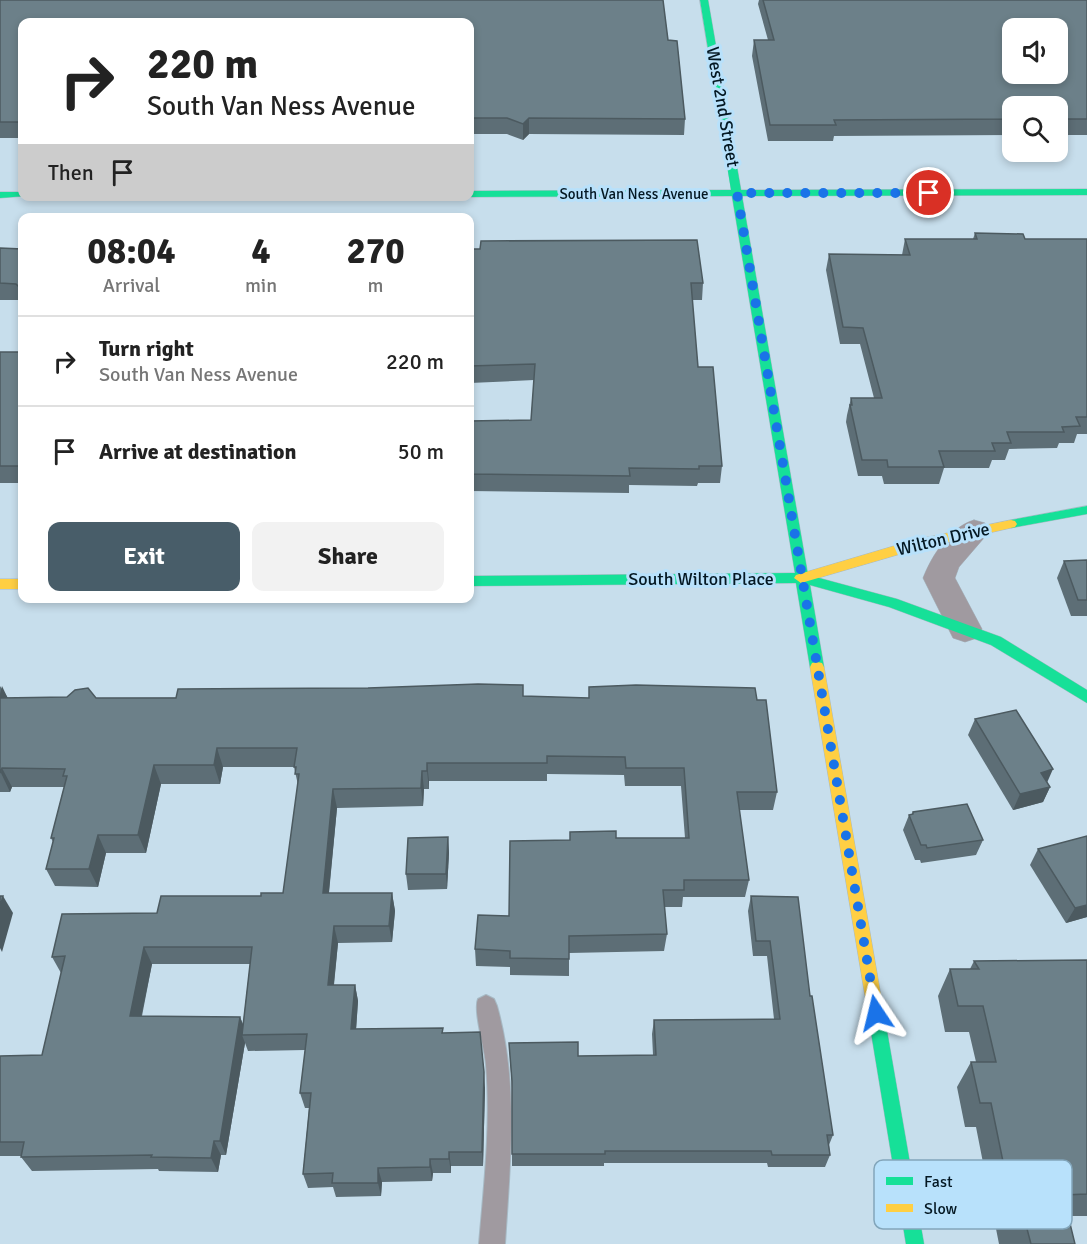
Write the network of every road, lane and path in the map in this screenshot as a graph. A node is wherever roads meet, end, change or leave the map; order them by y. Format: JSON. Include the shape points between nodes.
{"nodes":[{"id":1,"x":704,"y":0,"type":"edge"},
{"id":2,"x":1087,"y":192,"type":"edge"},
{"id":3,"x":737,"y":193,"type":"junction"},
{"id":4,"x":474,"y":194,"type":"edge"},
{"id":5,"x":0,"y":195,"type":"edge"},
{"id":6,"x":18,"y":195,"type":"edge"},
{"id":7,"x":1087,"y":510,"type":"edge"},
{"id":8,"x":974,"y":531,"type":"junction"},
{"id":9,"x":801,"y":578,"type":"junction"},
{"id":10,"x":474,"y":580,"type":"edge"},
{"id":11,"x":0,"y":584,"type":"edge"},
{"id":12,"x":18,"y":584,"type":"edge"},
{"id":13,"x":965,"y":629,"type":"junction"},
{"id":14,"x":1087,"y":697,"type":"edge"},
{"id":15,"x":486,"y":1006,"type":"dead end"},
{"id":16,"x":901,"y":1160,"type":"edge"},
{"id":17,"x":912,"y":1229,"type":"edge"},
{"id":18,"x":492,"y":1244,"type":"edge"},
{"id":19,"x":915,"y":1244,"type":"edge"}],
"edges":[{"from":1,"to":3,"type":"street","name":"West 2nd Street"},
{"from":2,"to":3,"type":"street","name":"South Van Ness Avenue"},
{"from":3,"to":4,"type":"street","name":"South Van Ness Avenue"},
{"from":3,"to":9,"type":"street","name":"West 2nd Street"},
{"from":5,"to":6,"type":"street"},
{"from":7,"to":8,"type":"street","name":"Wilton Drive"},
{"from":8,"to":9,"type":"street","name":"Wilton Drive"},
{"from":8,"to":13,"type":"street","via":[[945,562],[939,578]]},
{"from":9,"to":10,"type":"street","name":"South Wilton Place"},
{"from":9,"to":13,"type":"street","name":"South Wilton Place","via":[[892,603]]},
{"from":9,"to":16,"type":"street","name":"West 2nd Street"},
{"from":11,"to":12,"type":"street"},
{"from":13,"to":14,"type":"street","name":"South Wilton Place","via":[[996,641]]},
{"from":15,"to":18,"type":"lane","via":[[497,1055],[499,1134]]},
{"from":17,"to":19,"type":"street","name":"West 2nd Street"}]}
